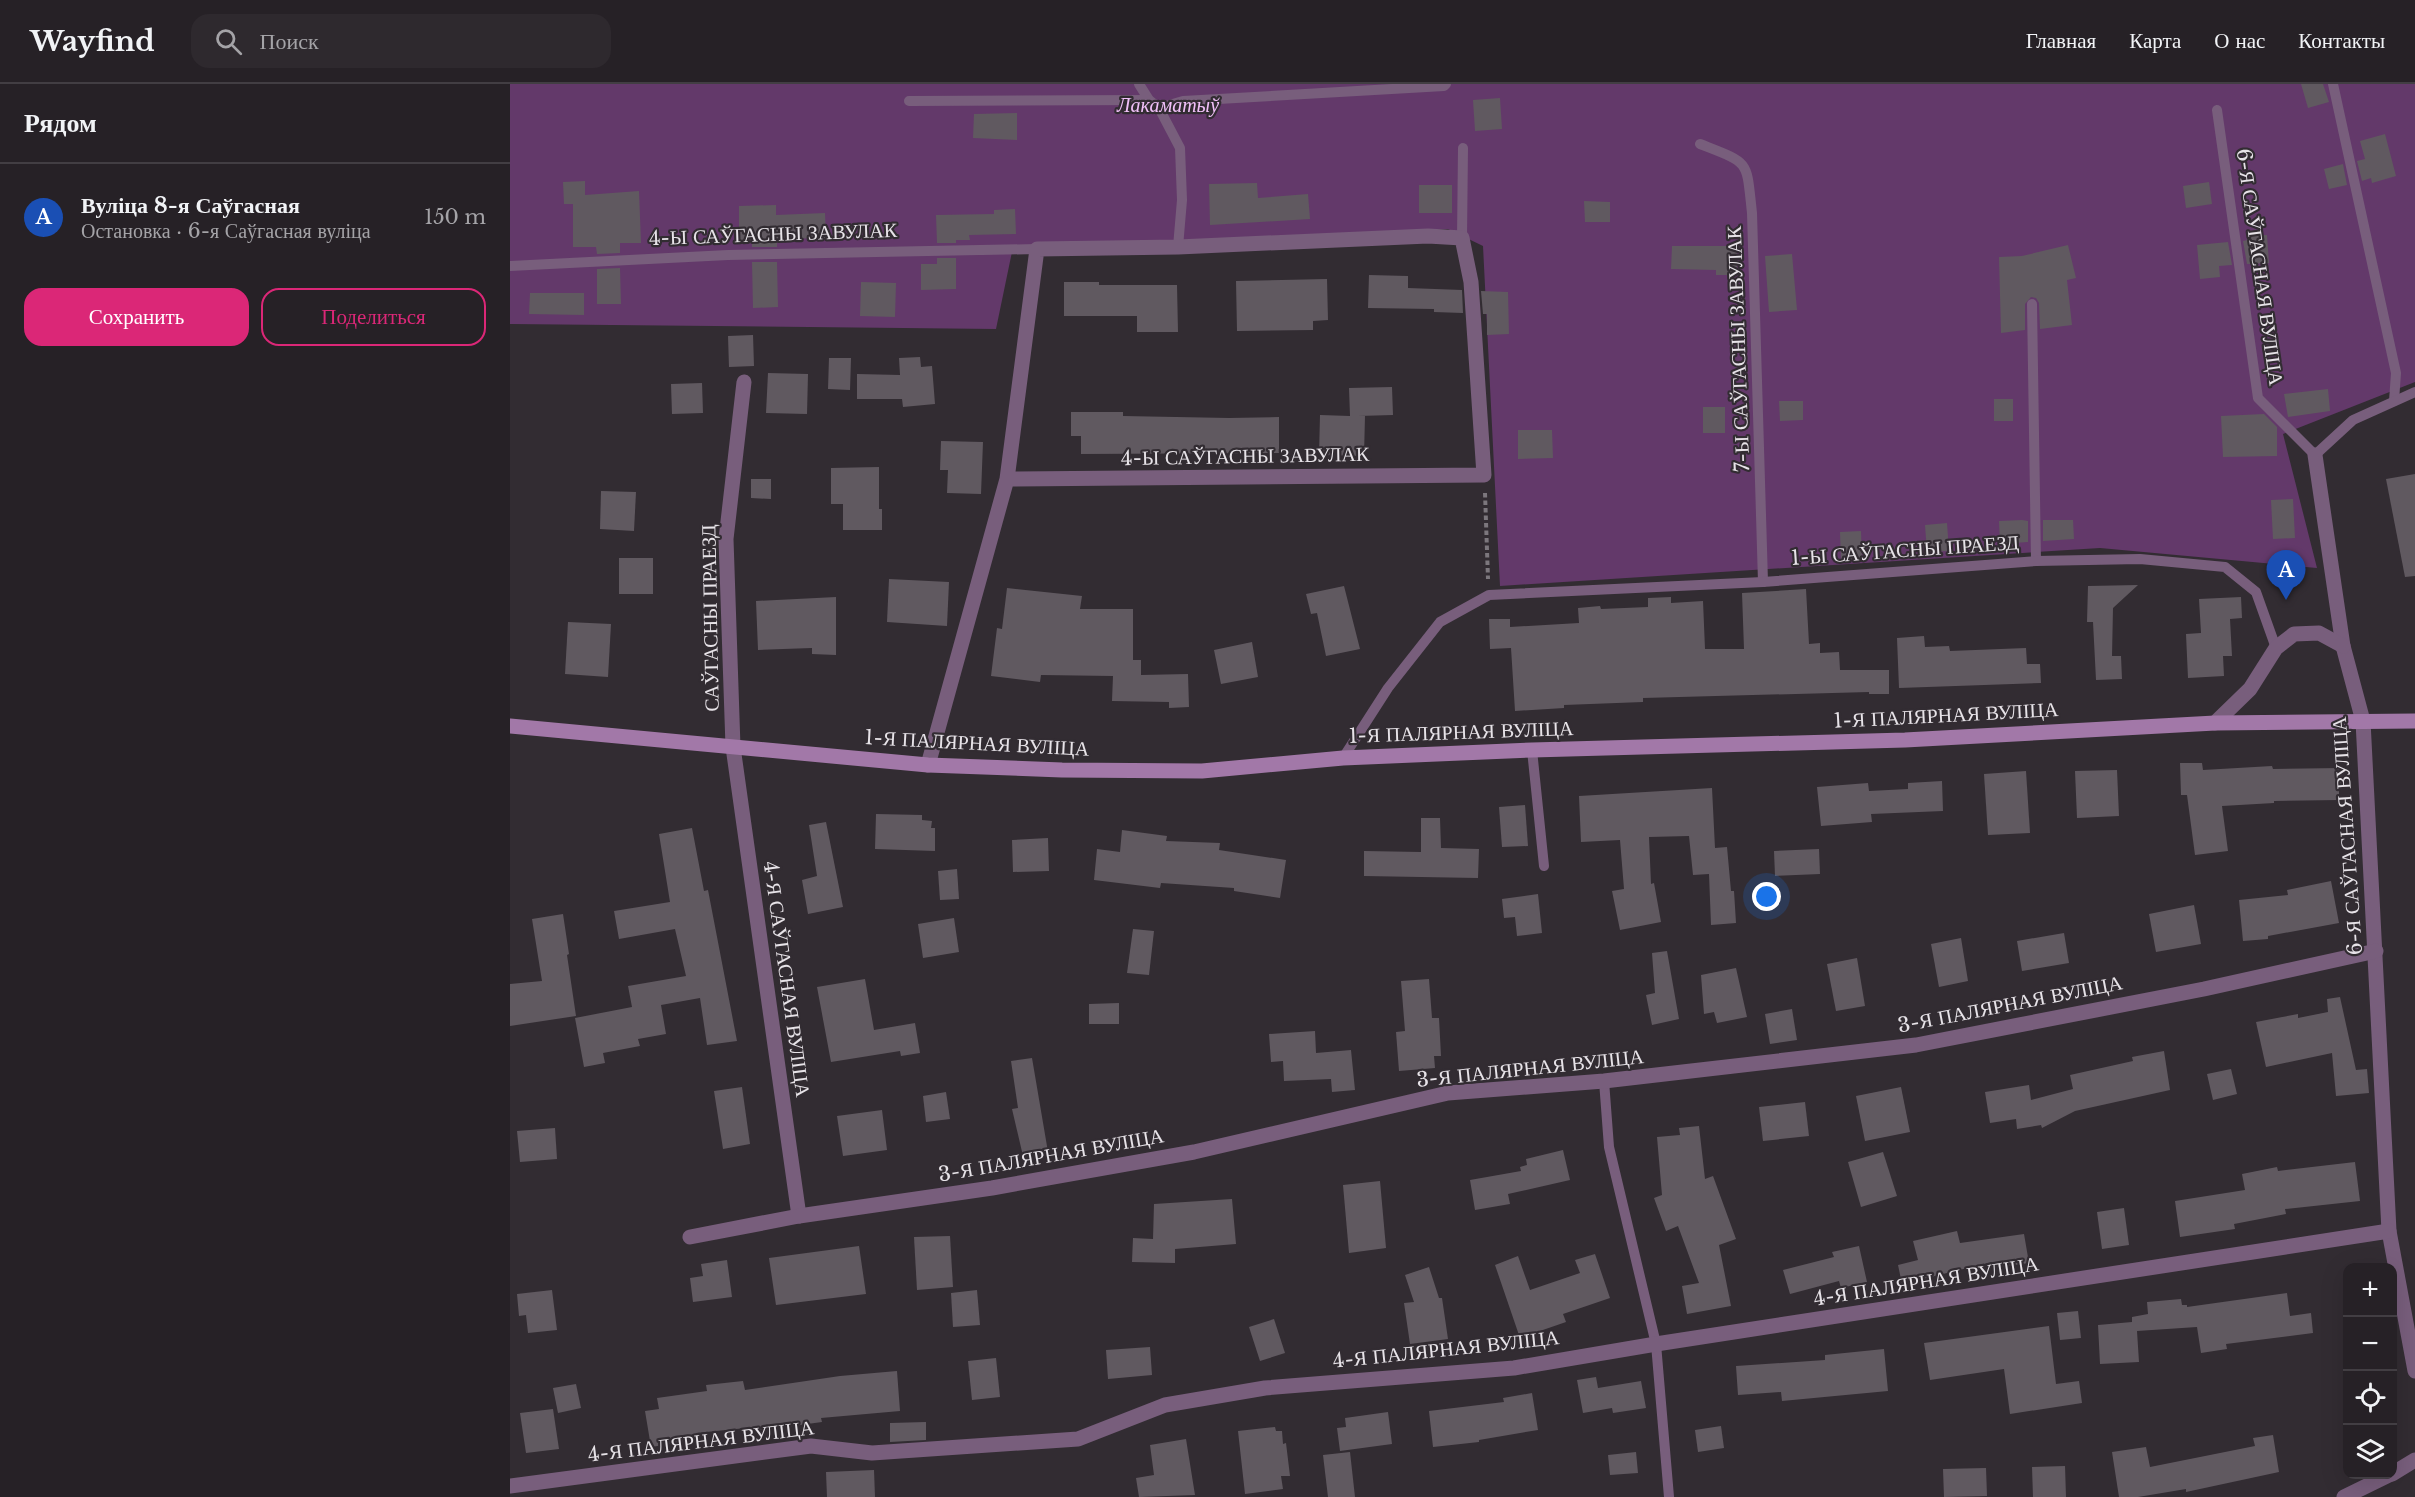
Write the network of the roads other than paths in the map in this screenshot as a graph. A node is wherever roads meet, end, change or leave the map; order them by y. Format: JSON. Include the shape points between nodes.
{"nodes":[{"id":1,"x":1139,"y":84,"type":"edge"},
{"id":2,"x":1446,"y":84,"type":"edge"},
{"id":3,"x":2333,"y":84,"type":"edge"},
{"id":4,"x":909,"y":100,"type":"dead end"},
{"id":5,"x":1149,"y":100,"type":"junction"},
{"id":6,"x":1159,"y":108,"type":"junction"},
{"id":7,"x":2217,"y":110,"type":"dead end"},
{"id":8,"x":1701,"y":144,"type":"dead end"},
{"id":9,"x":1463,"y":147,"type":"dead end"},
{"id":10,"x":1462,"y":238,"type":"junction"},
{"id":11,"x":1178,"y":247,"type":"junction"},
{"id":12,"x":1037,"y":249,"type":"junction"},
{"id":13,"x":510,"y":266,"type":"edge"},
{"id":14,"x":2032,"y":304,"type":"dead end"},
{"id":15,"x":744,"y":382,"type":"dead end"},
{"id":16,"x":2415,"y":392,"type":"edge"},
{"id":17,"x":2394,"y":401,"type":"junction"},
{"id":18,"x":2315,"y":455,"type":"junction"},
{"id":19,"x":1007,"y":479,"type":"junction"},
{"id":20,"x":2036,"y":561,"type":"junction"},
{"id":21,"x":1763,"y":582,"type":"junction"},
{"id":22,"x":2343,"y":646,"type":"junction"},
{"id":23,"x":2276,"y":648,"type":"junction"},
{"id":24,"x":2363,"y":721,"type":"junction"},
{"id":25,"x":2415,"y":721,"type":"edge"},
{"id":26,"x":2215,"y":723,"type":"junction"},
{"id":27,"x":510,"y":726,"type":"edge"},
{"id":28,"x":733,"y":747,"type":"junction"},
{"id":29,"x":1532,"y":750,"type":"junction"},
{"id":30,"x":1342,"y":758,"type":"junction"},
{"id":31,"x":928,"y":765,"type":"junction"},
{"id":32,"x":1544,"y":866,"type":"dead end"},
{"id":33,"x":2376,"y":951,"type":"junction"},
{"id":34,"x":1604,"y":1080,"type":"junction"},
{"id":35,"x":799,"y":1216,"type":"junction"},
{"id":36,"x":2389,"y":1232,"type":"junction"},
{"id":37,"x":690,"y":1238,"type":"dead end"},
{"id":38,"x":1656,"y":1344,"type":"junction"},
{"id":39,"x":2415,"y":1371,"type":"edge"},
{"id":40,"x":2415,"y":1460,"type":"edge"},
{"id":41,"x":2397,"y":1471,"type":"edge"},
{"id":42,"x":2382,"y":1479,"type":"edge"},
{"id":43,"x":510,"y":1486,"type":"edge"},
{"id":44,"x":1670,"y":1497,"type":"edge"},
{"id":45,"x":2344,"y":1497,"type":"edge"}],
"edges":[{"from":1,"to":5,"type":"lane"},
{"from":2,"to":6,"type":"lane","via":[[1183,101]]},
{"from":3,"to":17,"type":"lane","via":[[2396,373]]},
{"from":4,"to":5,"type":"lane"},
{"from":5,"to":6,"type":"lane"},
{"from":6,"to":11,"type":"lane","via":[[1180,147],[1182,200]]},
{"from":7,"to":18,"type":"lane","name":"6-Я САЎГАСНАЯ ВУЛІЦА","via":[[2258,398]]},
{"from":8,"to":21,"type":"lane","name":"7-Ы САЎГАСНЫ ЗАВУЛАК","via":[[1739,160],[1747,170],[1752,213]]},
{"from":9,"to":10,"type":"lane"},
{"from":10,"to":11,"type":"street","name":"4-Ы САЎГАСНЫ ЗАВУЛАК","via":[[1428,236]]},
{"from":10,"to":19,"type":"street","name":"4-Ы САЎГАСНЫ ЗАВУЛАК","via":[[1471,282],[1484,475]]},
{"from":11,"to":12,"type":"street","name":"4-Ы САЎГАСНЫ ЗАВУЛАК"},
{"from":12,"to":13,"type":"lane","name":"4-Ы САЎГАСНЫ ЗАВУЛАК","via":[[728,255]]},
{"from":12,"to":19,"type":"street"},
{"from":14,"to":20,"type":"lane"},
{"from":15,"to":28,"type":"street","name":"САЎГАСНЫ ПРАЕЗД","via":[[726,538]]},
{"from":16,"to":17,"type":"lane"},
{"from":17,"to":18,"type":"lane","via":[[2353,420]]},
{"from":18,"to":22,"type":"street","name":"6-Я САЎГАСНАЯ ВУЛІЦА"},
{"from":19,"to":31,"type":"street"},
{"from":20,"to":21,"type":"lane","name":"1-Ы САЎГАСНЫ ПРАЕЗД"},
{"from":20,"to":23,"type":"lane","name":"1-Ы САЎГАСНЫ ПРАЕЗД","via":[[2140,559],[2225,567],[2256,592]]},
{"from":21,"to":30,"type":"lane","name":"1-Ы САЎГАСНЫ ПРАЕЗД","via":[[1489,595],[1440,622],[1388,688]]},
{"from":22,"to":23,"type":"street","via":[[2319,633],[2294,634]]},
{"from":22,"to":24,"type":"street","name":"6-Я САЎГАСНАЯ ВУЛІЦА"},
{"from":23,"to":26,"type":"street","via":[[2250,689]]},
{"from":24,"to":25,"type":"street","name":"1-Я ПАЛЯРНАЯ ВУЛІЦА"},
{"from":24,"to":26,"type":"street","name":"1-Я ПАЛЯРНАЯ ВУЛІЦА"},
{"from":24,"to":33,"type":"street","name":"6-Я САЎГАСНАЯ ВУЛІЦА"},
{"from":26,"to":29,"type":"street","name":"1-Я ПАЛЯРНАЯ ВУЛІЦА","via":[[1905,740]]},
{"from":27,"to":28,"type":"street","name":"1-Я ПАЛЯРНАЯ ВУЛІЦА"},
{"from":28,"to":31,"type":"street","name":"1-Я ПАЛЯРНАЯ ВУЛІЦА"},
{"from":28,"to":35,"type":"street","name":"4-Я САЎГАСНАЯ ВУЛІЦА"},
{"from":29,"to":30,"type":"street","name":"1-Я ПАЛЯРНАЯ ВУЛІЦА"},
{"from":29,"to":32,"type":"lane"},
{"from":30,"to":31,"type":"street","name":"1-Я ПАЛЯРНАЯ ВУЛІЦА","via":[[1202,771]]},
{"from":33,"to":34,"type":"street","name":"3-Я ПАЛЯРНАЯ ВУЛІЦА","via":[[1916,1045]]},
{"from":33,"to":36,"type":"street","name":"6-Я САЎГАСНАЯ ВУЛІЦА"},
{"from":34,"to":35,"type":"street","name":"3-Я ПАЛЯРНАЯ ВУЛІЦА","via":[[1448,1094],[1194,1152],[992,1188]]},
{"from":34,"to":38,"type":"lane","via":[[1609,1147]]},
{"from":35,"to":37,"type":"street","name":"3-Я ПАЛЯРНАЯ ВУЛІЦА"},
{"from":36,"to":38,"type":"street","name":"4-Я ПАЛЯРНАЯ ВУЛІЦА"},
{"from":36,"to":39,"type":"street","name":"6-Я САЎГАСНАЯ ВУЛІЦА"},
{"from":38,"to":43,"type":"street","name":"4-Я ПАЛЯРНАЯ ВУЛІЦА","via":[[1514,1368],[1265,1388],[1165,1405],[1078,1439],[872,1453],[811,1446]]},
{"from":38,"to":44,"type":"lane"},
{"from":40,"to":41,"type":"street"},
{"from":42,"to":45,"type":"street"}]}
